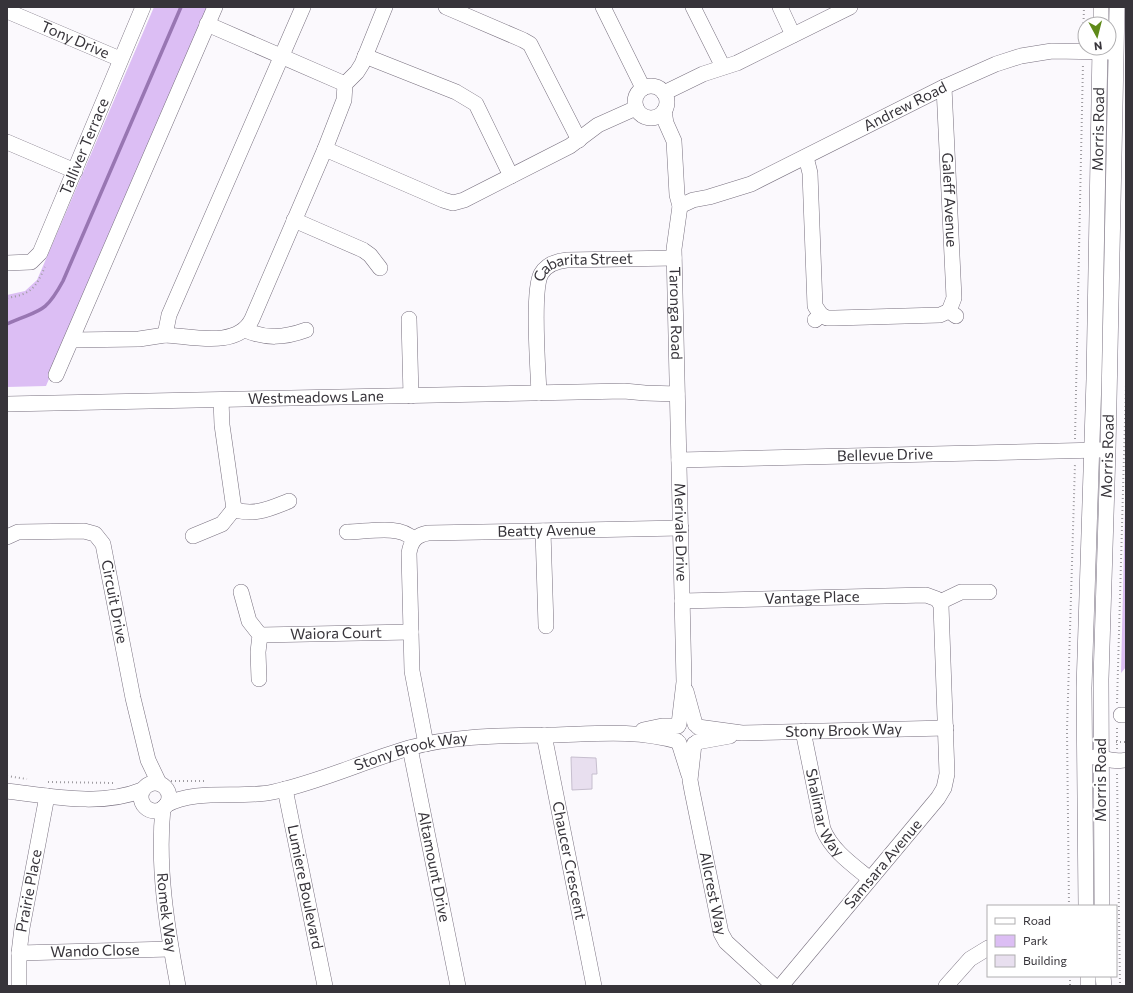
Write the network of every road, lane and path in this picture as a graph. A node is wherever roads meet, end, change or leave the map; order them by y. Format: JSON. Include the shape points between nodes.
{"nodes":[{"id":1,"x":143,"y":7,"type":"edge"},
{"id":2,"x":215,"y":7,"type":"edge"},
{"id":3,"x":303,"y":7,"type":"edge"},
{"id":4,"x":385,"y":7,"type":"edge"},
{"id":5,"x":446,"y":7,"type":"edge"},
{"id":6,"x":603,"y":7,"type":"edge"},
{"id":7,"x":693,"y":7,"type":"edge"},
{"id":8,"x":780,"y":7,"type":"edge"},
{"id":9,"x":850,"y":7,"type":"edge"},
{"id":10,"x":7,"y":11,"type":"edge"},
{"id":11,"x":208,"y":24,"type":"junction"},
{"id":12,"x":794,"y":35,"type":"junction"},
{"id":13,"x":1077,"y":50,"type":"edge"},
{"id":14,"x":283,"y":56,"type":"junction"},
{"id":15,"x":365,"y":56,"type":"junction"},
{"id":16,"x":1100,"y":56,"type":"edge"},
{"id":17,"x":1116,"y":56,"type":"edge"},
{"id":18,"x":120,"y":59,"type":"junction"},
{"id":19,"x":723,"y":67,"type":"junction"},
{"id":20,"x":345,"y":84,"type":"junction"},
{"id":21,"x":944,"y":87,"type":"junction"},
{"id":22,"x":643,"y":88,"type":"junction"},
{"id":23,"x":664,"y":93,"type":"junction"},
{"id":24,"x":636,"y":108,"type":"junction"},
{"id":25,"x":664,"y":112,"type":"junction"},
{"id":26,"x":649,"y":118,"type":"junction"},
{"id":27,"x":579,"y":140,"type":"junction"},
{"id":28,"x":7,"y":142,"type":"edge"},
{"id":29,"x":670,"y":143,"type":"junction"},
{"id":30,"x":325,"y":149,"type":"junction"},
{"id":31,"x":806,"y":157,"type":"junction"},
{"id":32,"x":75,"y":171,"type":"junction"},
{"id":33,"x":511,"y":176,"type":"junction"},
{"id":34,"x":676,"y":201,"type":"junction"},
{"id":35,"x":1097,"y":208,"type":"junction"},
{"id":36,"x":1120,"y":209,"type":"edge"},
{"id":37,"x":294,"y":220,"type":"junction"},
{"id":38,"x":674,"y":258,"type":"junction"},
{"id":39,"x":7,"y":263,"type":"edge"},
{"id":40,"x":380,"y":268,"type":"dead end"},
{"id":41,"x":409,"y":320,"type":"dead end"},
{"id":42,"x":245,"y":330,"type":"junction"},
{"id":43,"x":306,"y":330,"type":"dead end"},
{"id":44,"x":165,"y":335,"type":"junction"},
{"id":45,"x":72,"y":340,"type":"junction"},
{"id":46,"x":56,"y":375,"type":"dead end"},
{"id":47,"x":1126,"y":385,"type":"edge"},
{"id":48,"x":677,"y":388,"type":"junction"},
{"id":49,"x":539,"y":393,"type":"junction"},
{"id":50,"x":411,"y":396,"type":"junction"},
{"id":51,"x":221,"y":400,"type":"junction"},
{"id":52,"x":7,"y":404,"type":"edge"},
{"id":53,"x":1091,"y":450,"type":"junction"},
{"id":54,"x":1108,"y":450,"type":"junction"},
{"id":55,"x":679,"y":460,"type":"junction"},
{"id":56,"x":289,"y":501,"type":"dead end"},
{"id":57,"x":234,"y":510,"type":"junction"},
{"id":58,"x":681,"y":528,"type":"junction"},
{"id":59,"x":543,"y":531,"type":"junction"},
{"id":60,"x":347,"y":532,"type":"dead end"},
{"id":61,"x":193,"y":536,"type":"dead end"},
{"id":62,"x":7,"y":537,"type":"edge"},
{"id":63,"x":413,"y":539,"type":"junction"},
{"id":64,"x":241,"y":592,"type":"dead end"},
{"id":65,"x":989,"y":592,"type":"dead end"},
{"id":66,"x":682,"y":601,"type":"junction"},
{"id":67,"x":940,"y":602,"type":"junction"},
{"id":68,"x":546,"y":626,"type":"dead end"},
{"id":69,"x":411,"y":632,"type":"junction"},
{"id":70,"x":260,"y":635,"type":"junction"},
{"id":71,"x":259,"y":679,"type":"dead end"},
{"id":72,"x":684,"y":682,"type":"junction"},
{"id":73,"x":1120,"y":714,"type":"edge"},
{"id":74,"x":697,"y":725,"type":"junction"},
{"id":75,"x":946,"y":728,"type":"junction"},
{"id":76,"x":803,"y":731,"type":"junction"},
{"id":77,"x":678,"y":733,"type":"junction"},
{"id":78,"x":742,"y":733,"type":"junction"},
{"id":79,"x":544,"y":735,"type":"junction"},
{"id":80,"x":695,"y":743,"type":"junction"},
{"id":81,"x":426,"y":744,"type":"junction"},
{"id":82,"x":410,"y":748,"type":"junction"},
{"id":83,"x":1121,"y":752,"type":"edge"},
{"id":84,"x":1101,"y":757,"type":"junction"},
{"id":85,"x":1084,"y":758,"type":"junction"},
{"id":86,"x":7,"y":776,"type":"edge"},
{"id":87,"x":29,"y":780,"type":"dead end"},
{"id":88,"x":690,"y":780,"type":"junction"},
{"id":89,"x":213,"y":781,"type":"dead end"},
{"id":90,"x":43,"y":782,"type":"dead end"},
{"id":91,"x":119,"y":783,"type":"dead end"},
{"id":92,"x":154,"y":784,"type":"junction"},
{"id":93,"x":285,"y":789,"type":"junction"},
{"id":94,"x":7,"y":791,"type":"edge"},
{"id":95,"x":47,"y":796,"type":"junction"},
{"id":96,"x":193,"y":797,"type":"junction"},
{"id":97,"x":116,"y":798,"type":"junction"},
{"id":98,"x":146,"y":807,"type":"junction"},
{"id":99,"x":165,"y":807,"type":"junction"},
{"id":100,"x":161,"y":839,"type":"junction"},
{"id":101,"x":870,"y":879,"type":"junction"},
{"id":102,"x":1086,"y":905,"type":"edge"},
{"id":103,"x":1102,"y":905,"type":"edge"},
{"id":104,"x":171,"y":949,"type":"junction"},
{"id":105,"x":987,"y":949,"type":"edge"},
{"id":106,"x":19,"y":952,"type":"junction"},
{"id":107,"x":19,"y":986,"type":"edge"},
{"id":108,"x":178,"y":986,"type":"edge"},
{"id":109,"x":325,"y":986,"type":"edge"},
{"id":110,"x":458,"y":986,"type":"edge"},
{"id":111,"x":594,"y":986,"type":"edge"},
{"id":112,"x":774,"y":986,"type":"edge"},
{"id":113,"x":781,"y":986,"type":"edge"},
{"id":114,"x":946,"y":986,"type":"edge"},
{"id":115,"x":1120,"y":986,"type":"edge"}],
"edges":[{"from":1,"to":18,"type":"street","name":"Talliver Terrace"},
{"from":2,"to":11,"type":"street"},
{"from":3,"to":14,"type":"street"},
{"from":4,"to":15,"type":"street"},
{"from":5,"to":27,"type":"street","via":[[530,44]]},
{"from":6,"to":22,"type":"street"},
{"from":7,"to":19,"type":"street"},
{"from":8,"to":12,"type":"street"},
{"from":9,"to":12,"type":"street"},
{"from":10,"to":18,"type":"street","name":"Tony Drive"},
{"from":11,"to":14,"type":"street"},
{"from":11,"to":45,"type":"street"},
{"from":12,"to":19,"type":"street","via":[[737,63]]},
{"from":13,"to":21,"type":"street","name":"Andrew Road","via":[[1021,56],[973,73]]},
{"from":14,"to":20,"type":"street"},
{"from":14,"to":44,"type":"street","via":[[169,315]]},
{"from":15,"to":20,"type":"street","via":[[357,72]]},
{"from":15,"to":33,"type":"street","via":[[472,100]]},
{"from":16,"to":35,"type":"street","name":"Morris Road"},
{"from":17,"to":36,"type":"street","name":"Morris Road"},
{"from":18,"to":32,"type":"street","name":"Talliver Terrace"},
{"from":19,"to":23,"type":"street"},
{"from":20,"to":30,"type":"street","via":[[344,100]]},
{"from":21,"to":31,"type":"street","name":"Andrew Road"},
{"from":21,"to":31,"type":"street","name":"Galeff Avenue","via":[[953,314],[818,318],[815,306],[810,173]]},
{"from":22,"to":23,"type":"street","via":[[654,86]]},
{"from":22,"to":24,"type":"street","via":[[636,96]]},
{"from":23,"to":25,"type":"street","via":[[667,102]]},
{"from":24,"to":26,"type":"street","via":[[641,115]]},
{"from":24,"to":27,"type":"street","via":[[598,126]]},
{"from":25,"to":26,"type":"street"},
{"from":25,"to":29,"type":"street"},
{"from":26,"to":29,"type":"street","via":[[655,122]]},
{"from":27,"to":33,"type":"street"},
{"from":28,"to":32,"type":"street"},
{"from":29,"to":34,"type":"street","name":"Taronga Road","via":[[668,191]]},
{"from":30,"to":33,"type":"street","via":[[449,202],[464,200]]},
{"from":30,"to":37,"type":"street"},
{"from":31,"to":34,"type":"street","name":"Andrew Road","via":[[751,184],[688,201]]},
{"from":32,"to":39,"type":"street","name":"Talliver Terrace","via":[[38,257],[27,263]]},
{"from":34,"to":38,"type":"street","name":"Taronga Road"},
{"from":35,"to":36,"type":"street"},
{"from":35,"to":53,"type":"street","name":"Morris Road"},
{"from":36,"to":54,"type":"street","name":"Morris Road"},
{"from":37,"to":40,"type":"street","via":[[362,250],[370,255]]},
{"from":37,"to":42,"type":"street"},
{"from":38,"to":48,"type":"street","name":"Taronga Road"},
{"from":38,"to":49,"type":"street","name":"Cabarita Street","via":[[567,260],[555,263],[543,271],[537,290]]},
{"from":41,"to":50,"type":"street"},
{"from":42,"to":43,"type":"street","via":[[264,337],[287,336]]},
{"from":42,"to":44,"type":"street","via":[[223,338]]},
{"from":44,"to":45,"type":"street","via":[[139,339]]},
{"from":45,"to":46,"type":"street"},
{"from":47,"to":73,"type":"path"},
{"from":48,"to":49,"type":"street","name":"Westmeadows Lane"},
{"from":48,"to":55,"type":"street","name":"Merivale Drive"},
{"from":49,"to":50,"type":"street","name":"Westmeadows Lane"},
{"from":50,"to":51,"type":"street","name":"Westmeadows Lane"},
{"from":51,"to":52,"type":"street","name":"Westmeadows Lane"},
{"from":51,"to":57,"type":"street"},
{"from":53,"to":54,"type":"street","name":"Bellevue Drive"},
{"from":53,"to":55,"type":"street","name":"Bellevue Drive"},
{"from":53,"to":85,"type":"street","name":"Morris Road"},
{"from":54,"to":84,"type":"street","name":"Morris Road"},
{"from":55,"to":58,"type":"street","name":"Merivale Drive"},
{"from":56,"to":57,"type":"street","via":[[252,513]]},
{"from":57,"to":61,"type":"street","via":[[222,524]]},
{"from":58,"to":59,"type":"street","name":"Beatty Avenue"},
{"from":58,"to":66,"type":"street","name":"Merivale Drive"},
{"from":59,"to":63,"type":"street","name":"Beatty Avenue","via":[[428,533]]},
{"from":59,"to":68,"type":"street"},
{"from":60,"to":63,"type":"street","via":[[398,531],[408,533]]},
{"from":62,"to":92,"type":"street","name":"Circuit Drive","via":[[18,532],[84,531],[99,537],[103,544],[133,698]]},
{"from":63,"to":69,"type":"street","via":[[409,553]]},
{"from":64,"to":70,"type":"street","via":[[249,621]]},
{"from":65,"to":67,"type":"street","via":[[961,592]]},
{"from":66,"to":67,"type":"street","name":"Vantage Place","via":[[926,595],[934,596]]},
{"from":66,"to":72,"type":"street","name":"Merivale Drive"},
{"from":67,"to":75,"type":"street","via":[[943,617]]},
{"from":69,"to":70,"type":"street","name":"Waiora Court"},
{"from":69,"to":81,"type":"street","via":[[414,681]]},
{"from":70,"to":71,"type":"street"},
{"from":72,"to":74,"type":"street","name":"Merivale Drive"},
{"from":72,"to":77,"type":"street","name":"Merivale Drive"},
{"from":73,"to":83,"type":"path"},
{"from":74,"to":77,"type":"street","via":[[688,721]]},
{"from":74,"to":78,"type":"street","name":"Stony Brook Way"},
{"from":74,"to":80,"type":"street","via":[[700,735]]},
{"from":75,"to":76,"type":"street","name":"Stony Brook Way"},
{"from":75,"to":101,"type":"street","name":"Samsara Avenue","via":[[947,774],[942,793]]},
{"from":76,"to":78,"type":"street","name":"Stony Brook Way"},
{"from":76,"to":101,"type":"street","name":"Shalimar Way","via":[[827,838],[832,846]]},
{"from":77,"to":79,"type":"street","name":"Stony Brook Way","via":[[662,726],[635,732]]},
{"from":77,"to":80,"type":"street","via":[[686,746]]},
{"from":77,"to":88,"type":"street","name":"Allcrest Way","via":[[682,759]]},
{"from":78,"to":80,"type":"street","name":"Stony Brook Way"},
{"from":79,"to":81,"type":"street","name":"Stony Brook Way","via":[[469,738]]},
{"from":79,"to":111,"type":"street","name":"Chaucer Crescent"},
{"from":80,"to":88,"type":"street","name":"Allcrest Way"},
{"from":81,"to":82,"type":"street","name":"Stony Brook Way"},
{"from":82,"to":93,"type":"street","name":"Stony Brook Way"},
{"from":82,"to":110,"type":"street","name":"Altamount Drive"},
{"from":83,"to":84,"type":"street","via":[[1110,761]]},
{"from":83,"to":115,"type":"path"},
{"from":84,"to":85,"type":"street"},
{"from":84,"to":103,"type":"street","name":"Morris Road"},
{"from":85,"to":102,"type":"street","name":"Morris Road"},
{"from":86,"to":87,"type":"path"},
{"from":88,"to":112,"type":"street","name":"Allcrest Way","via":[[721,933],[726,942]]},
{"from":89,"to":92,"type":"path","via":[[172,782],[164,771]]},
{"from":90,"to":91,"type":"path"},
{"from":92,"to":96,"type":"street","name":"Stony Brook Way"},
{"from":92,"to":97,"type":"street"},
{"from":92,"to":98,"type":"street","via":[[141,798]]},
{"from":92,"to":99,"type":"street","via":[[169,797]]},
{"from":93,"to":96,"type":"street","name":"Stony Brook Way","via":[[261,794]]},
{"from":93,"to":109,"type":"street","name":"Lumiere Boulevard"},
{"from":94,"to":95,"type":"street"},
{"from":95,"to":97,"type":"street"},
{"from":95,"to":106,"type":"street","name":"Prairie Place"},
{"from":96,"to":99,"type":"street","name":"Stony Brook Way","via":[[176,800]]},
{"from":97,"to":98,"type":"street"},
{"from":98,"to":99,"type":"street","via":[[156,811]]},
{"from":98,"to":100,"type":"street","name":"Romek Way"},
{"from":99,"to":100,"type":"street","name":"Romek Way"},
{"from":100,"to":104,"type":"street","name":"Romek Way"},
{"from":101,"to":113,"type":"street","name":"Samsara Avenue"},
{"from":104,"to":106,"type":"street","name":"Wando Close"},
{"from":104,"to":108,"type":"street","name":"Romek Way"},
{"from":105,"to":114,"type":"street","via":[[970,959]]},
{"from":106,"to":107,"type":"street","name":"Prairie Place"}]}
